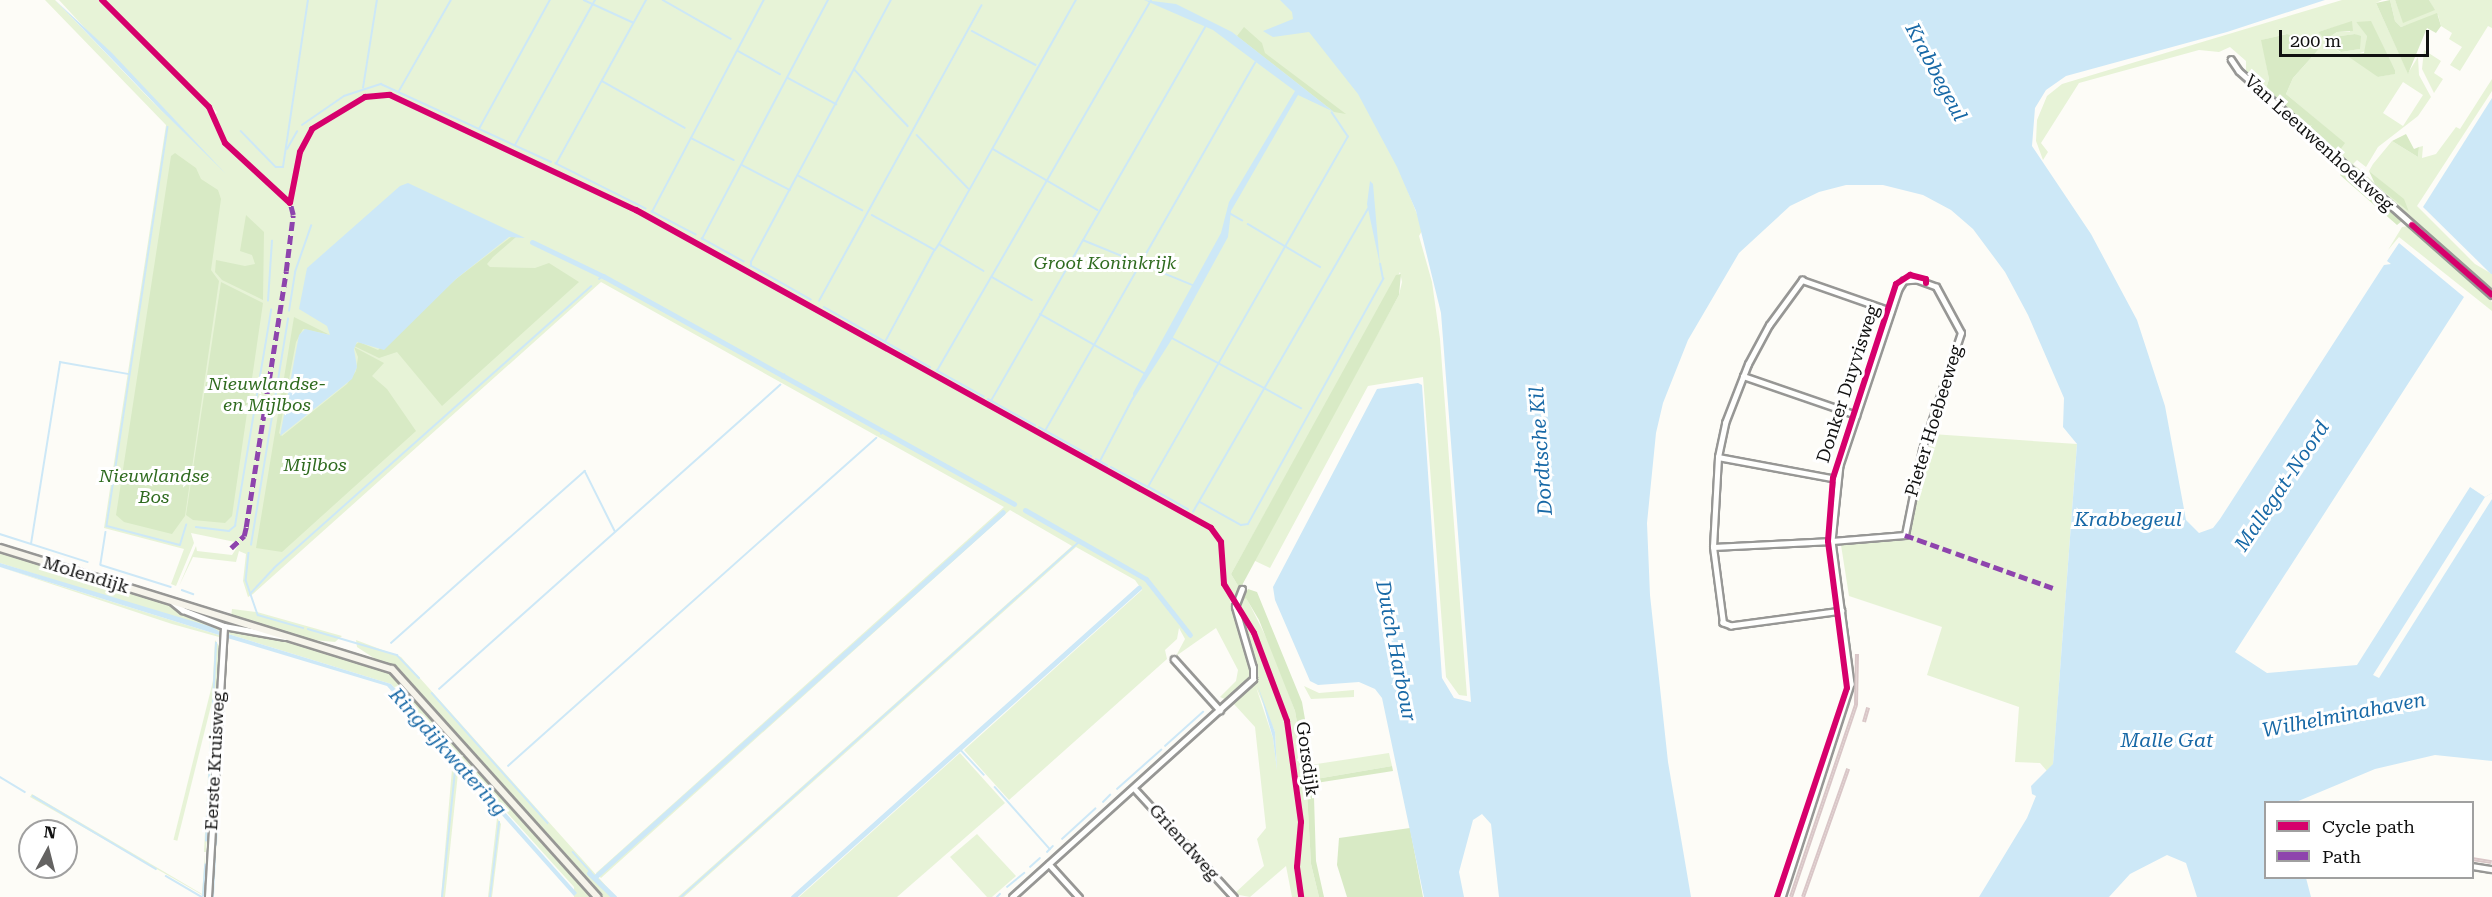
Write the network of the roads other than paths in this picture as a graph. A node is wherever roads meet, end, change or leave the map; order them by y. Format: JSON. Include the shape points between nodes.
{"nodes":[{"id":1,"x":2232,"y":59,"type":"dead end"},
{"id":2,"x":1926,"y":283,"type":"joint"},
{"id":3,"x":2492,"y":295,"type":"edge"},
{"id":4,"x":1891,"y":311,"type":"junction"},
{"id":5,"x":1743,"y":376,"type":"junction"},
{"id":6,"x":1856,"y":415,"type":"junction"},
{"id":7,"x":1718,"y":457,"type":"junction"},
{"id":8,"x":1837,"y":479,"type":"junction"},
{"id":9,"x":1832,"y":541,"type":"junction"},
{"id":10,"x":1713,"y":547,"type":"junction"},
{"id":11,"x":0,"y":548,"type":"edge"},
{"id":12,"x":1242,"y":589,"type":"dead end"},
{"id":13,"x":172,"y":602,"type":"junction"},
{"id":14,"x":1842,"y":610,"type":"junction"},
{"id":15,"x":224,"y":626,"type":"junction"},
{"id":16,"x":286,"y":636,"type":"junction"},
{"id":17,"x":1174,"y":659,"type":"dead end"},
{"id":18,"x":1220,"y":710,"type":"junction"},
{"id":19,"x":1134,"y":788,"type":"junction"},
{"id":20,"x":1049,"y":864,"type":"junction"},
{"id":21,"x":2474,"y":866,"type":"edge"},
{"id":22,"x":2492,"y":869,"type":"edge"},
{"id":23,"x":208,"y":897,"type":"edge"},
{"id":24,"x":597,"y":897,"type":"edge"},
{"id":25,"x":1012,"y":897,"type":"edge"},
{"id":26,"x":1079,"y":897,"type":"edge"},
{"id":27,"x":1234,"y":897,"type":"edge"},
{"id":28,"x":1782,"y":897,"type":"edge"}],
"edges":[{"from":1,"to":3,"type":"street","name":"Van Leeuwenhoekweg","via":[[2248,79]]},
{"from":2,"to":4,"type":"street","name":"Donker Duyvisweg","via":[[1904,281]]},
{"from":2,"to":9,"type":"street","name":"Pieter Hoebeeweg","via":[[1939,289],[1961,333],[1922,450],[1905,535]]},
{"from":4,"to":5,"type":"street","via":[[1802,280],[1769,325]]},
{"from":4,"to":6,"type":"street","name":"Donker Duyvisweg"},
{"from":5,"to":6,"type":"street"},
{"from":5,"to":7,"type":"street"},
{"from":6,"to":8,"type":"street","name":"Donker Duyvisweg"},
{"from":7,"to":8,"type":"street"},
{"from":7,"to":10,"type":"street"},
{"from":8,"to":9,"type":"street","name":"Donker Duyvisweg"},
{"from":9,"to":10,"type":"street"},
{"from":9,"to":14,"type":"street","name":"Donker Duyvisweg"},
{"from":10,"to":14,"type":"street","via":[[1721,618],[1726,626]]},
{"from":11,"to":13,"type":"street","name":"Molendijk"},
{"from":12,"to":18,"type":"street","name":"Griendweg","via":[[1235,607],[1254,674]]},
{"from":13,"to":15,"type":"street","name":"Molendijk"},
{"from":13,"to":16,"type":"street","name":"Molendijk"},
{"from":14,"to":28,"type":"street","name":"Donker Duyvisweg","via":[[1851,684]]},
{"from":15,"to":16,"type":"street","name":"Molendijk"},
{"from":15,"to":23,"type":"street","name":"Eerste Kruisweg"},
{"from":16,"to":24,"type":"street","name":"Molendijk","via":[[397,672]]},
{"from":17,"to":18,"type":"street"},
{"from":18,"to":19,"type":"street","name":"Griendweg"},
{"from":19,"to":20,"type":"street","name":"Griendweg"},
{"from":19,"to":27,"type":"street","name":"Griendweg"},
{"from":20,"to":25,"type":"street","name":"Griendweg"},
{"from":20,"to":26,"type":"street"},
{"from":21,"to":22,"type":"street"}]}
